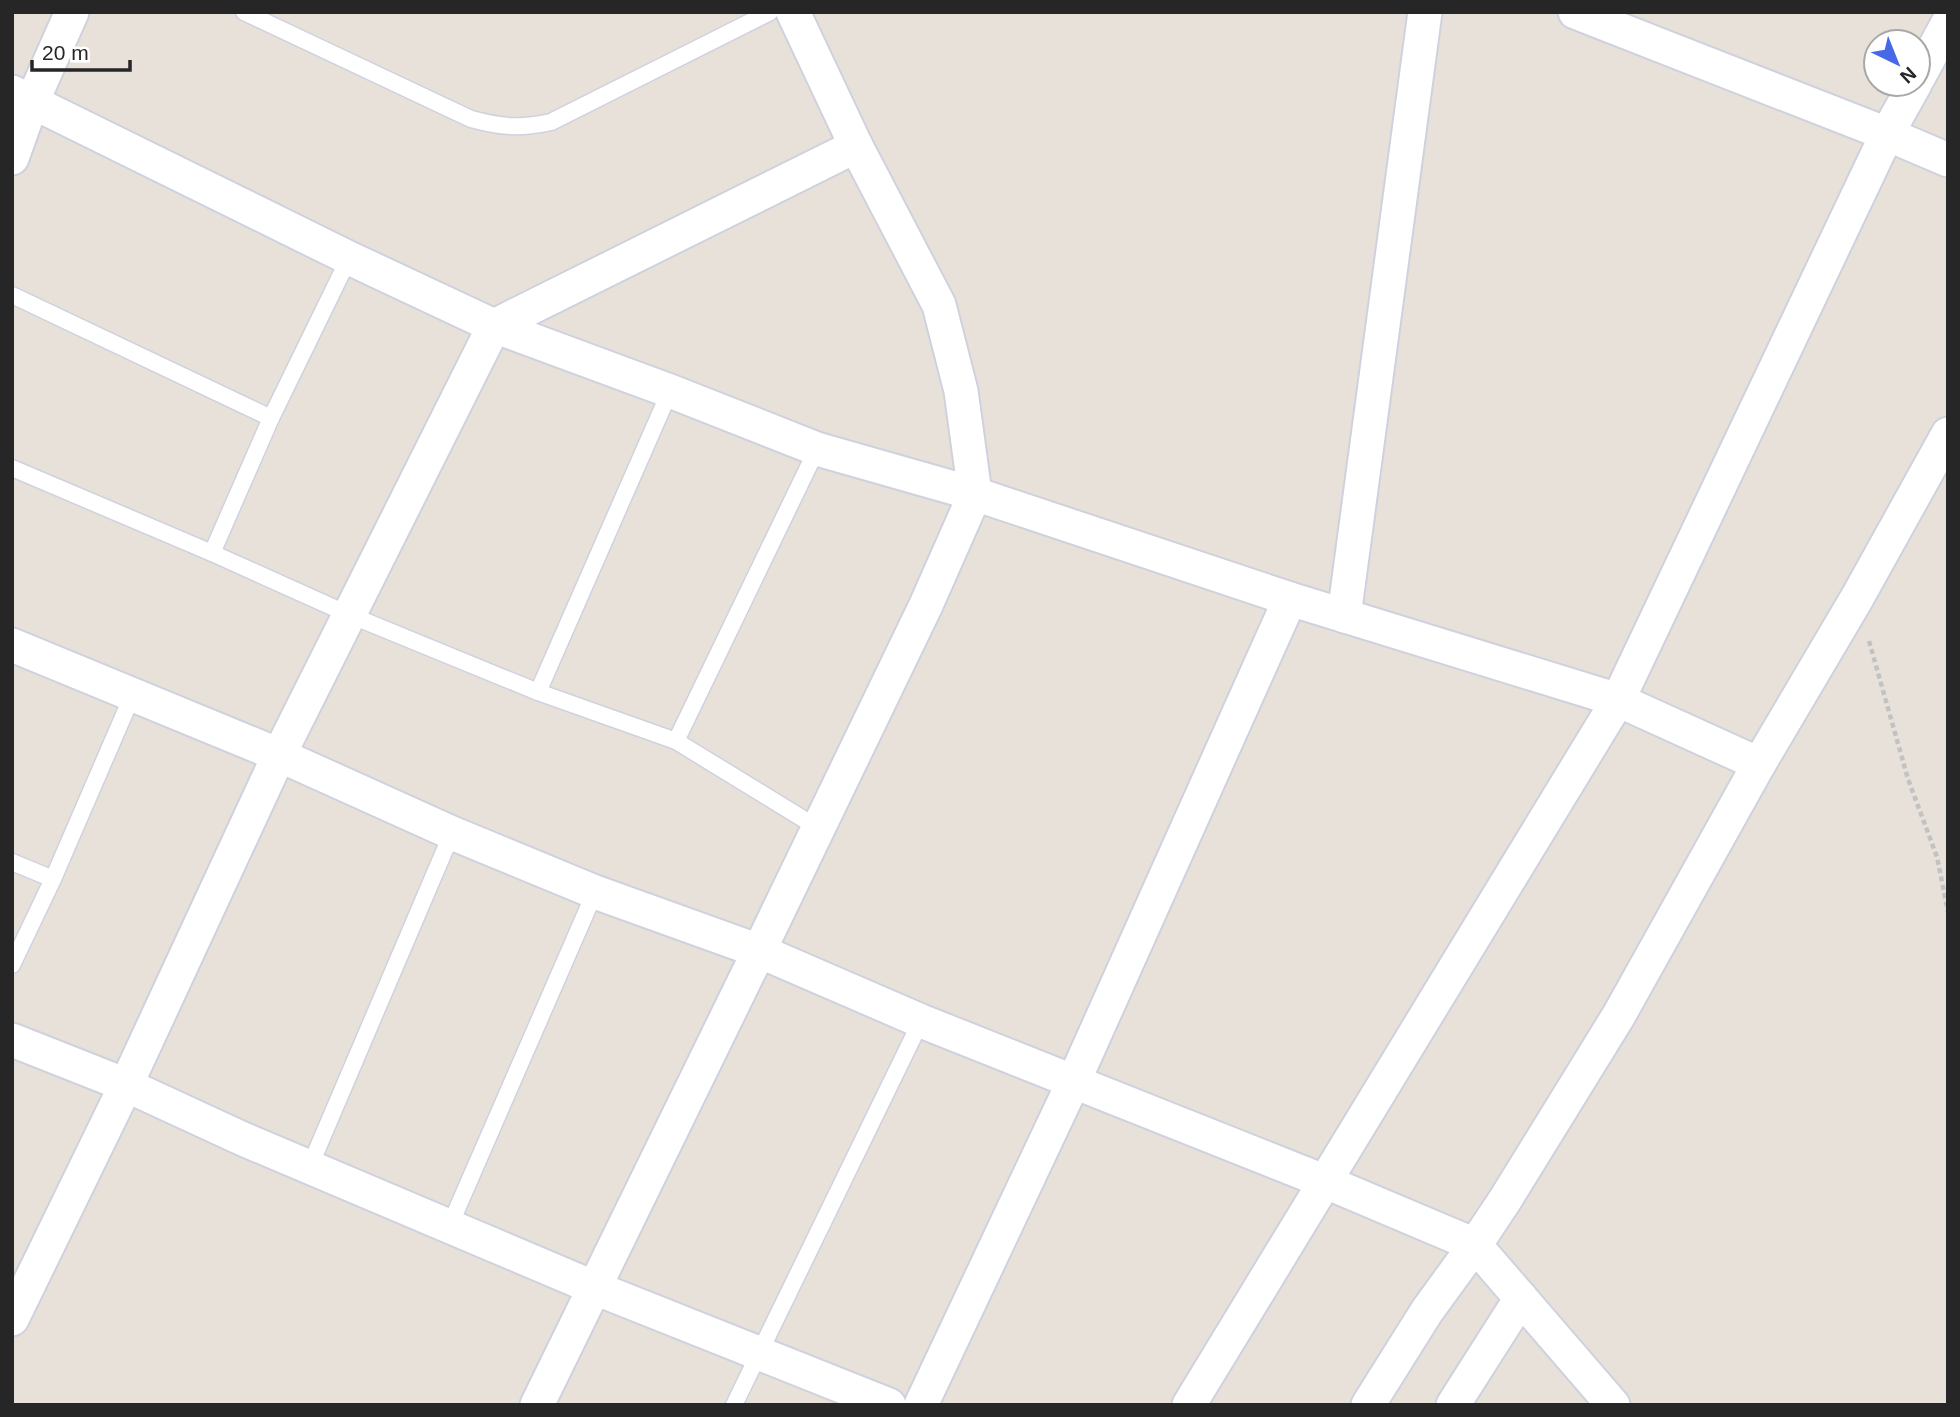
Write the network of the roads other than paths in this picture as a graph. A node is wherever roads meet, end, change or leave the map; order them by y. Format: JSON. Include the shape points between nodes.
{"nodes":[{"id":1,"x":72,"y":12,"type":"edge"},
{"id":2,"x":244,"y":12,"type":"edge"},
{"id":3,"x":770,"y":12,"type":"edge"},
{"id":4,"x":793,"y":12,"type":"edge"},
{"id":5,"x":1425,"y":12,"type":"edge"},
{"id":6,"x":1575,"y":12,"type":"edge"},
{"id":7,"x":1948,"y":23,"type":"edge"},
{"id":8,"x":1932,"y":52,"type":"edge"},
{"id":9,"x":22,"y":97,"type":"edge"},
{"id":10,"x":1906,"y":98,"type":"edge"},
{"id":11,"x":1887,"y":134,"type":"junction"},
{"id":12,"x":856,"y":146,"type":"junction"},
{"id":13,"x":12,"y":158,"type":"edge"},
{"id":14,"x":1948,"y":160,"type":"edge"},
{"id":15,"x":349,"y":258,"type":"junction"},
{"id":16,"x":12,"y":295,"type":"edge"},
{"id":17,"x":494,"y":326,"type":"junction"},
{"id":18,"x":670,"y":391,"type":"junction"},
{"id":19,"x":271,"y":418,"type":"junction"},
{"id":20,"x":1948,"y":434,"type":"edge"},
{"id":21,"x":817,"y":449,"type":"junction"},
{"id":22,"x":12,"y":468,"type":"edge"},
{"id":23,"x":975,"y":494,"type":"junction"},
{"id":24,"x":212,"y":553,"type":"junction"},
{"id":25,"x":1290,"y":599,"type":"junction"},
{"id":26,"x":350,"y":615,"type":"junction"},
{"id":27,"x":1344,"y":616,"type":"junction"},
{"id":28,"x":12,"y":645,"type":"edge"},
{"id":29,"x":538,"y":692,"type":"junction"},
{"id":30,"x":132,"y":694,"type":"junction"},
{"id":31,"x":1618,"y":700,"type":"junction"},
{"id":32,"x":676,"y":741,"type":"junction"},
{"id":33,"x":279,"y":755,"type":"junction"},
{"id":34,"x":1759,"y":764,"type":"junction"},
{"id":35,"x":818,"y":828,"type":"junction"},
{"id":36,"x":452,"y":832,"type":"junction"},
{"id":37,"x":12,"y":862,"type":"edge"},
{"id":38,"x":53,"y":879,"type":"junction"},
{"id":39,"x":595,"y":892,"type":"junction"},
{"id":40,"x":759,"y":951,"type":"junction"},
{"id":41,"x":12,"y":965,"type":"edge"},
{"id":42,"x":921,"y":1021,"type":"junction"},
{"id":43,"x":12,"y":1040,"type":"edge"},
{"id":44,"x":1073,"y":1083,"type":"junction"},
{"id":45,"x":126,"y":1085,"type":"junction"},
{"id":46,"x":310,"y":1166,"type":"junction"},
{"id":47,"x":1326,"y":1182,"type":"junction"},
{"id":48,"x":450,"y":1225,"type":"junction"},
{"id":49,"x":1475,"y":1245,"type":"junction"},
{"id":50,"x":595,"y":1288,"type":"junction"},
{"id":51,"x":1521,"y":1298,"type":"junction"},
{"id":52,"x":12,"y":1319,"type":"edge"},
{"id":53,"x":760,"y":1352,"type":"junction"},
{"id":54,"x":537,"y":1405,"type":"edge"},
{"id":55,"x":734,"y":1405,"type":"edge"},
{"id":56,"x":889,"y":1405,"type":"edge"},
{"id":57,"x":921,"y":1405,"type":"edge"},
{"id":58,"x":1189,"y":1405,"type":"edge"},
{"id":59,"x":1368,"y":1405,"type":"edge"},
{"id":60,"x":1453,"y":1405,"type":"edge"},
{"id":61,"x":1613,"y":1405,"type":"edge"}],
"edges":[{"from":1,"to":9,"type":"street"},
{"from":2,"to":3,"type":"lane","via":[[471,119],[527,127],[551,122]]},
{"from":4,"to":12,"type":"street"},
{"from":5,"to":27,"type":"street"},
{"from":6,"to":11,"type":"street"},
{"from":7,"to":8,"type":"street"},
{"from":9,"to":13,"type":"street"},
{"from":9,"to":15,"type":"street"},
{"from":10,"to":11,"type":"street"},
{"from":11,"to":14,"type":"street"},
{"from":11,"to":31,"type":"street"},
{"from":12,"to":17,"type":"street"},
{"from":12,"to":23,"type":"street","via":[[939,305],[961,391]]},
{"from":15,"to":17,"type":"street"},
{"from":15,"to":19,"type":"lane"},
{"from":16,"to":19,"type":"lane"},
{"from":17,"to":18,"type":"street"},
{"from":17,"to":26,"type":"street"},
{"from":18,"to":21,"type":"street"},
{"from":18,"to":29,"type":"lane"},
{"from":19,"to":24,"type":"lane"},
{"from":20,"to":34,"type":"street"},
{"from":21,"to":23,"type":"street"},
{"from":21,"to":32,"type":"lane"},
{"from":22,"to":24,"type":"lane"},
{"from":23,"to":25,"type":"street"},
{"from":23,"to":35,"type":"street"},
{"from":24,"to":26,"type":"lane"},
{"from":25,"to":27,"type":"street"},
{"from":25,"to":44,"type":"street"},
{"from":26,"to":29,"type":"lane"},
{"from":26,"to":33,"type":"street"},
{"from":27,"to":31,"type":"street"},
{"from":28,"to":30,"type":"street"},
{"from":29,"to":32,"type":"lane"},
{"from":30,"to":33,"type":"street"},
{"from":30,"to":38,"type":"lane"},
{"from":31,"to":34,"type":"street"},
{"from":31,"to":47,"type":"street"},
{"from":32,"to":35,"type":"lane"},
{"from":33,"to":36,"type":"street"},
{"from":33,"to":45,"type":"street"},
{"from":34,"to":49,"type":"street","via":[[1619,1015]]},
{"from":35,"to":40,"type":"street"},
{"from":36,"to":39,"type":"street"},
{"from":36,"to":46,"type":"lane"},
{"from":37,"to":38,"type":"lane"},
{"from":38,"to":41,"type":"lane"},
{"from":39,"to":40,"type":"street"},
{"from":39,"to":48,"type":"lane"},
{"from":40,"to":42,"type":"street"},
{"from":40,"to":50,"type":"street"},
{"from":42,"to":44,"type":"street"},
{"from":42,"to":53,"type":"lane"},
{"from":43,"to":45,"type":"street"},
{"from":44,"to":47,"type":"street"},
{"from":44,"to":57,"type":"street"},
{"from":45,"to":46,"type":"street"},
{"from":45,"to":52,"type":"street"},
{"from":46,"to":48,"type":"street"},
{"from":47,"to":49,"type":"street"},
{"from":47,"to":58,"type":"street"},
{"from":48,"to":50,"type":"street"},
{"from":49,"to":51,"type":"street"},
{"from":49,"to":59,"type":"street"},
{"from":50,"to":53,"type":"street"},
{"from":50,"to":54,"type":"street"},
{"from":51,"to":60,"type":"street"},
{"from":51,"to":61,"type":"street"},
{"from":53,"to":55,"type":"lane"},
{"from":53,"to":56,"type":"street"}]}
